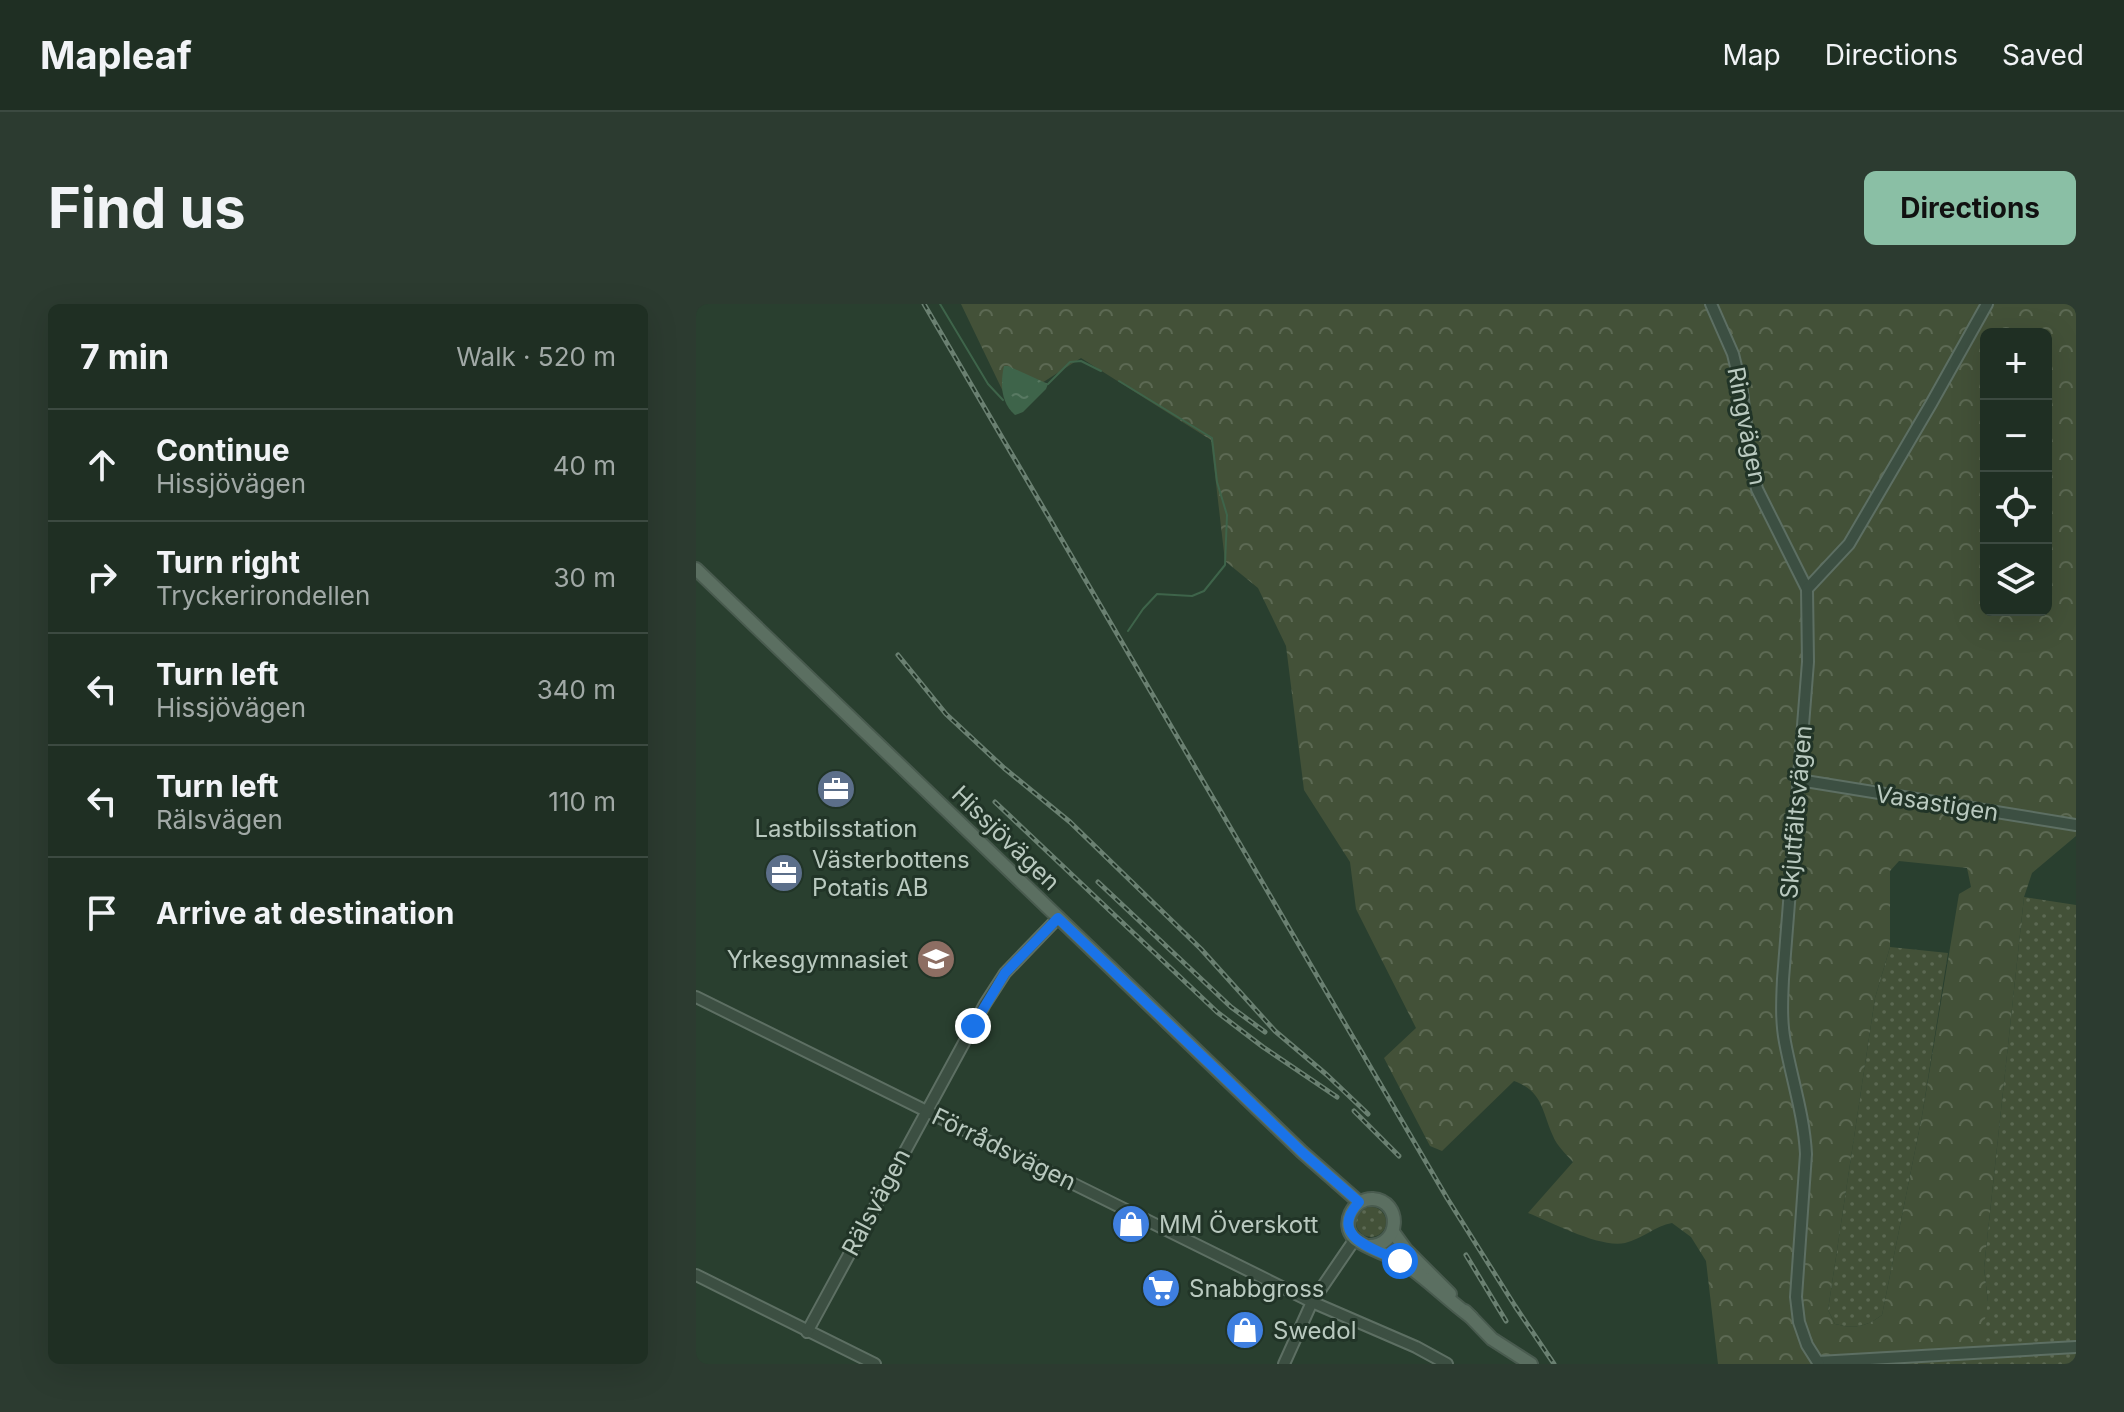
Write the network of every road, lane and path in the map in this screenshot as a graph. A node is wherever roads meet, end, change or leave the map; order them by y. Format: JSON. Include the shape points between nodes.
{"nodes":[{"id":1,"x":1711,"y":304,"type":"edge"},
{"id":2,"x":1987,"y":304,"type":"edge"},
{"id":3,"x":698,"y":575,"type":"edge"},
{"id":4,"x":1807,"y":589,"type":"junction"},
{"id":5,"x":1799,"y":780,"type":"junction"},
{"id":6,"x":2076,"y":825,"type":"edge"},
{"id":7,"x":1058,"y":918,"type":"junction"},
{"id":8,"x":696,"y":997,"type":"edge"},
{"id":9,"x":926,"y":1110,"type":"junction"},
{"id":10,"x":1359,"y":1202,"type":"junction"},
{"id":11,"x":1393,"y":1232,"type":"junction"},
{"id":12,"x":1355,"y":1239,"type":"junction"},
{"id":13,"x":1369,"y":1246,"type":"junction"},
{"id":14,"x":696,"y":1275,"type":"edge"},
{"id":15,"x":1312,"y":1302,"type":"junction"},
{"id":16,"x":1471,"y":1317,"type":"junction"},
{"id":17,"x":807,"y":1332,"type":"junction"},
{"id":18,"x":2076,"y":1347,"type":"edge"},
{"id":19,"x":1819,"y":1363,"type":"edge"},
{"id":20,"x":875,"y":1364,"type":"edge"},
{"id":21,"x":1284,"y":1364,"type":"edge"},
{"id":22,"x":1447,"y":1364,"type":"edge"},
{"id":23,"x":1531,"y":1364,"type":"edge"}],
"edges":[{"from":1,"to":4,"type":"street","name":"Ringvägen","via":[[1733,354],[1757,489]]},
{"from":2,"to":4,"type":"street","via":[[1849,544]]},
{"from":3,"to":7,"type":"main road","name":"Hissjövägen"},
{"from":4,"to":5,"type":"street","name":"Skjutfältsvägen","via":[[1808,662]]},
{"from":5,"to":6,"type":"street","name":"Vasastigen"},
{"from":5,"to":19,"type":"street","name":"Skjutfältsvägen","via":[[1782,1020],[1806,1154],[1796,1297],[1807,1345]]},
{"from":7,"to":9,"type":"street","name":"Rälsvägen","via":[[1005,973]]},
{"from":7,"to":10,"type":"main road","name":"Hissjövägen"},
{"from":8,"to":9,"type":"street","name":"Förrådsvägen"},
{"from":9,"to":15,"type":"street","name":"Förrådsvägen"},
{"from":9,"to":17,"type":"street","name":"Rälsvägen"},
{"from":10,"to":11,"type":"main road","via":[[1373,1199],[1386,1204],[1394,1217]]},
{"from":10,"to":12,"type":"main road","via":[[1348,1218]]},
{"from":11,"to":13,"type":"main road","via":[[1381,1244]]},
{"from":11,"to":16,"type":"main road"},
{"from":12,"to":13,"type":"main road"},
{"from":12,"to":15,"type":"street"},
{"from":13,"to":16,"type":"main road","via":[[1408,1266]]},
{"from":14,"to":17,"type":"street"},
{"from":15,"to":21,"type":"street"},
{"from":15,"to":22,"type":"street","name":"Förrådsvägen"},
{"from":16,"to":23,"type":"main road","via":[[1492,1339]]},
{"from":17,"to":20,"type":"street"},
{"from":18,"to":19,"type":"street"}]}
